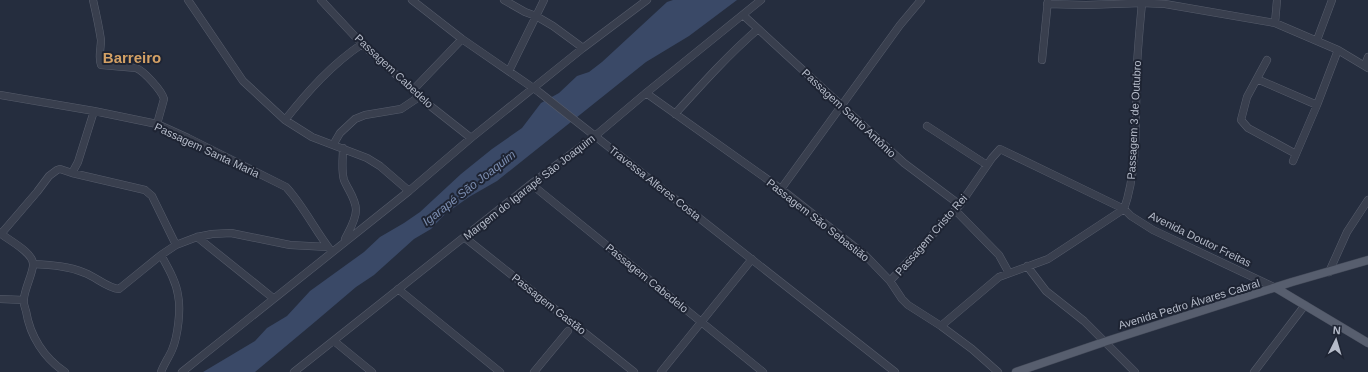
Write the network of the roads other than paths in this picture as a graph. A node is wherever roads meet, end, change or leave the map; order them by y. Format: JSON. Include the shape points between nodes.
{"nodes":[{"id":1,"x":93,"y":0,"type":"edge"},
{"id":2,"x":188,"y":0,"type":"edge"},
{"id":3,"x":321,"y":0,"type":"edge"},
{"id":4,"x":412,"y":0,"type":"edge"},
{"id":5,"x":504,"y":0,"type":"edge"},
{"id":6,"x":544,"y":0,"type":"edge"},
{"id":7,"x":647,"y":0,"type":"edge"},
{"id":8,"x":761,"y":0,"type":"edge"},
{"id":9,"x":920,"y":0,"type":"edge"},
{"id":10,"x":1277,"y":0,"type":"edge"},
{"id":11,"x":1332,"y":0,"type":"edge"},
{"id":12,"x":1047,"y":2,"type":"edge"},
{"id":13,"x":1142,"y":3,"type":"junction"},
{"id":14,"x":743,"y":15,"type":"junction"},
{"id":15,"x":536,"y":16,"type":"junction"},
{"id":16,"x":1275,"y":23,"type":"junction"},
{"id":17,"x":758,"y":29,"type":"junction"},
{"id":18,"x":462,"y":39,"type":"junction"},
{"id":19,"x":1317,"y":40,"type":"junction"},
{"id":20,"x":362,"y":44,"type":"junction"},
{"id":21,"x":583,"y":48,"type":"junction"},
{"id":22,"x":1338,"y":50,"type":"junction"},
{"id":23,"x":1368,"y":56,"type":"edge"},
{"id":24,"x":1042,"y":60,"type":"dead end"},
{"id":25,"x":1268,"y":60,"type":"dead end"},
{"id":26,"x":1366,"y":66,"type":"edge"},
{"id":27,"x":509,"y":71,"type":"junction"},
{"id":28,"x":1257,"y":79,"type":"junction"},
{"id":29,"x":413,"y":90,"type":"junction"},
{"id":30,"x":537,"y":90,"type":"junction"},
{"id":31,"x":646,"y":93,"type":"junction"},
{"id":32,"x":0,"y":95,"type":"edge"},
{"id":33,"x":419,"y":97,"type":"junction"},
{"id":34,"x":842,"y":106,"type":"junction"},
{"id":35,"x":1317,"y":106,"type":"junction"},
{"id":36,"x":94,"y":111,"type":"junction"},
{"id":37,"x":675,"y":114,"type":"junction"},
{"id":38,"x":285,"y":120,"type":"junction"},
{"id":39,"x":157,"y":124,"type":"junction"},
{"id":40,"x":927,"y":126,"type":"dead end"},
{"id":41,"x":592,"y":134,"type":"junction"},
{"id":42,"x":471,"y":138,"type":"junction"},
{"id":43,"x":333,"y":145,"type":"junction"},
{"id":44,"x":343,"y":148,"type":"junction"},
{"id":45,"x":1000,"y":149,"type":"joint"},
{"id":46,"x":987,"y":165,"type":"junction"},
{"id":47,"x":72,"y":173,"type":"junction"},
{"id":48,"x":531,"y":184,"type":"junction"},
{"id":49,"x":782,"y":189,"type":"junction"},
{"id":50,"x":408,"y":191,"type":"junction"},
{"id":51,"x":1368,"y":200,"type":"edge"},
{"id":52,"x":958,"y":208,"type":"junction"},
{"id":53,"x":1124,"y":208,"type":"junction"},
{"id":54,"x":1,"y":233,"type":"edge"},
{"id":55,"x":197,"y":237,"type":"junction"},
{"id":56,"x":464,"y":237,"type":"junction"},
{"id":57,"x":344,"y":241,"type":"junction"},
{"id":58,"x":176,"y":245,"type":"junction"},
{"id":59,"x":330,"y":249,"type":"junction"},
{"id":60,"x":161,"y":255,"type":"junction"},
{"id":61,"x":752,"y":259,"type":"junction"},
{"id":62,"x":1368,"y":260,"type":"edge"},
{"id":63,"x":33,"y":264,"type":"junction"},
{"id":64,"x":1027,"y":266,"type":"junction"},
{"id":65,"x":1329,"y":272,"type":"junction"},
{"id":66,"x":1009,"y":273,"type":"junction"},
{"id":67,"x":890,"y":281,"type":"junction"},
{"id":68,"x":1276,"y":288,"type":"junction"},
{"id":69,"x":398,"y":289,"type":"junction"},
{"id":70,"x":273,"y":298,"type":"junction"},
{"id":71,"x":0,"y":299,"type":"edge"},
{"id":72,"x":24,"y":300,"type":"junction"},
{"id":73,"x":1305,"y":305,"type":"junction"},
{"id":74,"x":701,"y":322,"type":"junction"},
{"id":75,"x":941,"y":326,"type":"junction"},
{"id":76,"x":568,"y":331,"type":"dead end"},
{"id":77,"x":334,"y":341,"type":"junction"},
{"id":78,"x":1104,"y":342,"type":"junction"},
{"id":79,"x":1368,"y":343,"type":"edge"},
{"id":80,"x":65,"y":372,"type":"edge"},
{"id":81,"x":161,"y":372,"type":"edge"},
{"id":82,"x":182,"y":372,"type":"edge"},
{"id":83,"x":294,"y":372,"type":"edge"},
{"id":84,"x":372,"y":372,"type":"edge"},
{"id":85,"x":500,"y":372,"type":"edge"},
{"id":86,"x":534,"y":372,"type":"edge"},
{"id":87,"x":634,"y":372,"type":"edge"},
{"id":88,"x":661,"y":372,"type":"edge"},
{"id":89,"x":763,"y":372,"type":"edge"},
{"id":90,"x":895,"y":372,"type":"edge"},
{"id":91,"x":998,"y":372,"type":"edge"},
{"id":92,"x":1016,"y":372,"type":"edge"},
{"id":93,"x":1136,"y":372,"type":"edge"},
{"id":94,"x":1254,"y":372,"type":"edge"}],
"edges":[{"from":1,"to":39,"type":"street","via":[[101,42],[101,65],[136,68],[148,78],[164,99]]},
{"from":2,"to":38,"type":"street","via":[[243,81]]},
{"from":3,"to":20,"type":"street","name":"Passagem Cabedelo"},
{"from":4,"to":18,"type":"street","name":"Travessa Alferes Costa"},
{"from":5,"to":15,"type":"street"},
{"from":6,"to":15,"type":"street"},
{"from":7,"to":21,"type":"street"},
{"from":8,"to":14,"type":"street","name":"Margem do Igarapé São Joaquim"},
{"from":9,"to":34,"type":"street"},
{"from":10,"to":16,"type":"street"},
{"from":11,"to":19,"type":"street"},
{"from":12,"to":13,"type":"street","via":[[1086,5]]},
{"from":12,"to":24,"type":"street"},
{"from":13,"to":16,"type":"street","via":[[1165,4]]},
{"from":13,"to":53,"type":"street","name":"Passagem 3 de Outubro","via":[[1133,163]]},
{"from":14,"to":17,"type":"street","name":"Passagem Santo Antônio"},
{"from":14,"to":31,"type":"street","name":"Margem do Igarapé São Joaquim"},
{"from":15,"to":21,"type":"street"},
{"from":15,"to":27,"type":"street"},
{"from":16,"to":19,"type":"street"},
{"from":17,"to":34,"type":"street","name":"Passagem Santo Antônio"},
{"from":17,"to":37,"type":"street","via":[[737,47]]},
{"from":18,"to":27,"type":"street","name":"Travessa Alferes Costa"},
{"from":18,"to":29,"type":"street"},
{"from":19,"to":22,"type":"street"},
{"from":20,"to":29,"type":"street","name":"Passagem Cabedelo"},
{"from":20,"to":38,"type":"street","via":[[316,83]]},
{"from":21,"to":30,"type":"street"},
{"from":22,"to":26,"type":"street"},
{"from":22,"to":35,"type":"street"},
{"from":23,"to":26,"type":"street"},
{"from":25,"to":28,"type":"street"},
{"from":27,"to":30,"type":"street","name":"Travessa Alferes Costa"},
{"from":28,"to":35,"type":"street"},
{"from":28,"to":35,"type":"street","via":[[1243,107],[1240,120],[1294,157]]},
{"from":29,"to":33,"type":"street","name":"Passagem Cabedelo"},
{"from":30,"to":41,"type":"street","name":"Travessa Alferes Costa"},
{"from":30,"to":42,"type":"street"},
{"from":31,"to":37,"type":"street","name":"Passagem São Sebastião"},
{"from":31,"to":41,"type":"street","name":"Margem do Igarapé São Joaquim"},
{"from":32,"to":36,"type":"street","name":"Passagem Santa Maria"},
{"from":33,"to":42,"type":"street","name":"Passagem Cabedelo"},
{"from":33,"to":43,"type":"street","via":[[401,109],[376,112],[355,119],[340,133]]},
{"from":34,"to":49,"type":"street"},
{"from":34,"to":52,"type":"street","name":"Passagem Santo Antônio"},
{"from":36,"to":39,"type":"street","name":"Passagem Santa Maria"},
{"from":36,"to":47,"type":"street"},
{"from":37,"to":49,"type":"street","name":"Passagem São Sebastião"},
{"from":38,"to":43,"type":"street","via":[[312,137]]},
{"from":39,"to":59,"type":"street","name":"Passagem Santa Maria","via":[[286,188],[293,194]]},
{"from":40,"to":46,"type":"street"},
{"from":41,"to":48,"type":"street","name":"Margem do Igarapé São Joaquim"},
{"from":41,"to":61,"type":"street","name":"Travessa Alferes Costa"},
{"from":42,"to":50,"type":"street"},
{"from":43,"to":44,"type":"street"},
{"from":44,"to":50,"type":"street","via":[[380,166]]},
{"from":44,"to":57,"type":"street","via":[[344,180],[355,202],[356,210]]},
{"from":45,"to":46,"type":"street","name":"Passagem Cristo Rei"},
{"from":45,"to":53,"type":"street","name":"Avenida Doutor Freitas"},
{"from":46,"to":52,"type":"street","name":"Passagem Cristo Rei"},
{"from":47,"to":54,"type":"street","via":[[60,169],[53,172]]},
{"from":47,"to":58,"type":"street","via":[[145,190],[152,196]]},
{"from":48,"to":56,"type":"street","name":"Margem do Igarapé São Joaquim"},
{"from":48,"to":74,"type":"street","name":"Passagem Cabedelo"},
{"from":49,"to":67,"type":"street","name":"Passagem São Sebastião","via":[[865,255]]},
{"from":50,"to":57,"type":"street"},
{"from":51,"to":65,"type":"street","via":[[1347,232]]},
{"from":52,"to":66,"type":"street","name":"Passagem Santo Antônio","via":[[999,255]]},
{"from":52,"to":67,"type":"street","name":"Passagem Cristo Rei"},
{"from":53,"to":64,"type":"street","via":[[1048,259]]},
{"from":53,"to":68,"type":"street","name":"Avenida Doutor Freitas","via":[[1131,216],[1153,230]]},
{"from":54,"to":63,"type":"street","via":[[25,251]]},
{"from":55,"to":58,"type":"street"},
{"from":55,"to":59,"type":"street","via":[[231,233],[290,245]]},
{"from":55,"to":70,"type":"street"},
{"from":56,"to":69,"type":"street","name":"Margem do Igarapé São Joaquim"},
{"from":56,"to":87,"type":"street","name":"Passagem Gastão"},
{"from":57,"to":59,"type":"street"},
{"from":58,"to":60,"type":"street"},
{"from":59,"to":70,"type":"street"},
{"from":60,"to":63,"type":"street","via":[[119,289],[77,270]]},
{"from":60,"to":81,"type":"street","via":[[171,274],[179,304],[175,340]]},
{"from":61,"to":74,"type":"street"},
{"from":61,"to":90,"type":"street","name":"Travessa Alferes Costa"},
{"from":62,"to":65,"type":"main road","name":"Avenida Pedro Álvares Cabral"},
{"from":63,"to":72,"type":"street"},
{"from":64,"to":66,"type":"street"},
{"from":64,"to":78,"type":"street","via":[[1046,291],[1084,321]]},
{"from":65,"to":68,"type":"main road","name":"Avenida Pedro Álvares Cabral"},
{"from":66,"to":75,"type":"street","via":[[1000,276]]},
{"from":67,"to":75,"type":"street","name":"Passagem São Sebastião","via":[[908,305]]},
{"from":68,"to":73,"type":"main road","name":"Avenida Doutor Freitas"},
{"from":68,"to":78,"type":"main road","name":"Avenida Pedro Álvares Cabral"},
{"from":69,"to":77,"type":"street","name":"Margem do Igarapé São Joaquim"},
{"from":69,"to":85,"type":"street"},
{"from":70,"to":82,"type":"street"},
{"from":71,"to":72,"type":"street"},
{"from":72,"to":80,"type":"street","via":[[34,338],[50,360]]},
{"from":73,"to":79,"type":"main road","name":"Avenida Doutor Freitas"},
{"from":73,"to":94,"type":"street"},
{"from":74,"to":88,"type":"street"},
{"from":74,"to":89,"type":"street","name":"Passagem Cabedelo"},
{"from":75,"to":91,"type":"street","name":"Passagem São Sebastião"},
{"from":76,"to":86,"type":"street"},
{"from":77,"to":83,"type":"street","name":"Margem do Igarapé São Joaquim"},
{"from":77,"to":84,"type":"street"},
{"from":78,"to":92,"type":"main road","name":"Avenida Pedro Álvares Cabral"},
{"from":78,"to":93,"type":"street"}]}
